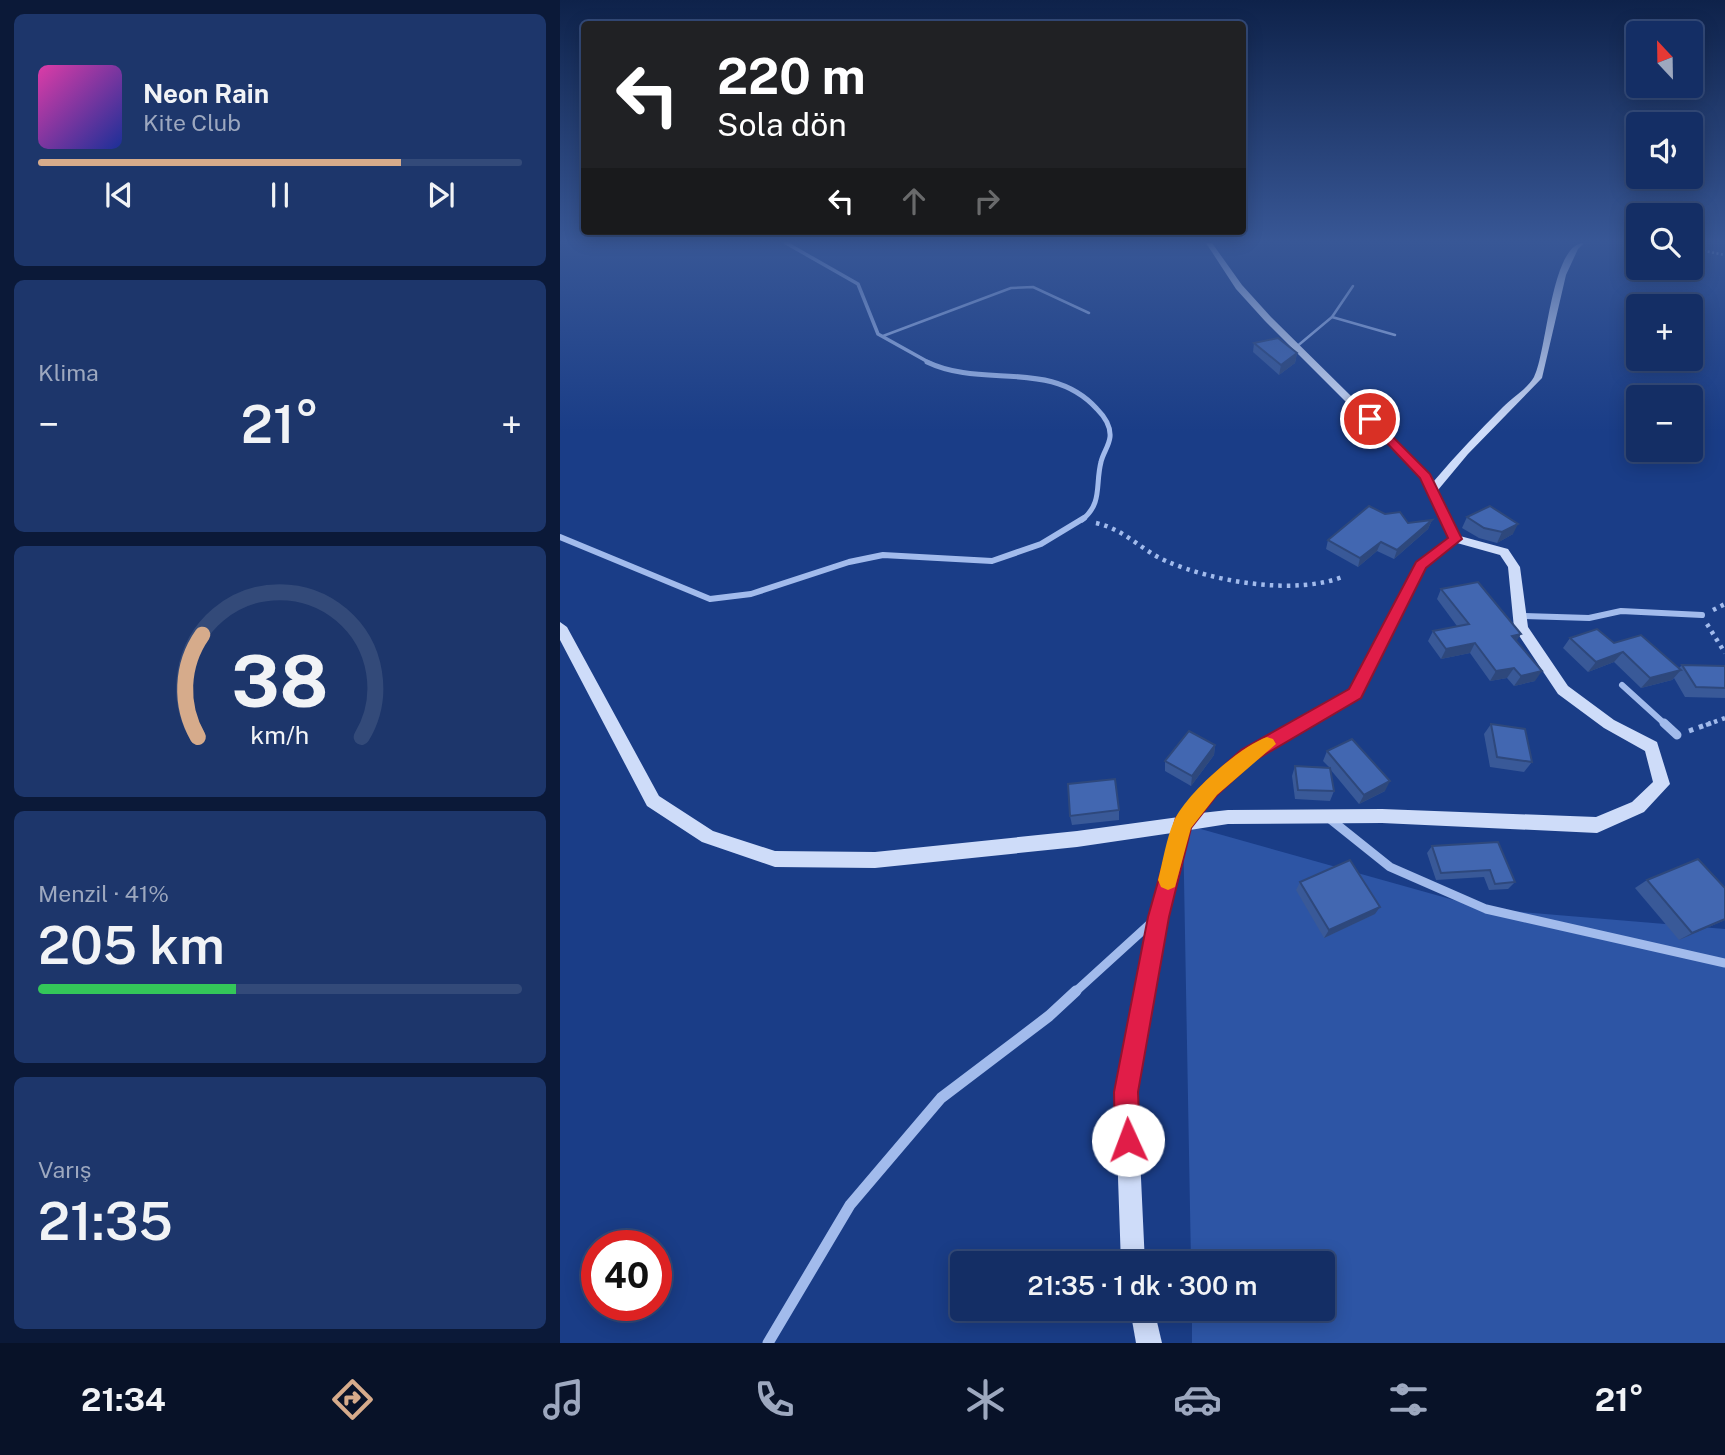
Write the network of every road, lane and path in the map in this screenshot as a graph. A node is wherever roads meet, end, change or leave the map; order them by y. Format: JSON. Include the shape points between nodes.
{"nodes":[{"id":1,"x":867,"y":306,"type":"edge"},
{"id":2,"x":965,"y":306,"type":"edge"},
{"id":3,"x":1073,"y":306,"type":"edge"},
{"id":4,"x":1256,"y":306,"type":"edge"},
{"id":5,"x":1340,"y":306,"type":"edge"},
{"id":6,"x":1555,"y":306,"type":"edge"},
{"id":7,"x":1089,"y":313,"type":"dead end"},
{"id":8,"x":1332,"y":317,"type":"junction"},
{"id":9,"x":1395,"y":335,"type":"dead end"},
{"id":10,"x":883,"y":337,"type":"junction"},
{"id":11,"x":1295,"y":348,"type":"junction"},
{"id":12,"x":1432,"y":490,"type":"junction"},
{"id":13,"x":1081,"y":521,"type":"junction"},
{"id":14,"x":560,"y":537,"type":"edge"},
{"id":15,"x":1455,"y":539,"type":"junction"},
{"id":16,"x":1345,"y":576,"type":"dead end"},
{"id":17,"x":1702,"y":615,"type":"dead end"},
{"id":18,"x":1520,"y":616,"type":"junction"},
{"id":19,"x":560,"y":627,"type":"edge"},
{"id":20,"x":1622,"y":685,"type":"dead end"},
{"id":21,"x":1677,"y":735,"type":"dead end"},
{"id":22,"x":1327,"y":817,"type":"junction"},
{"id":23,"x":1183,"y":824,"type":"junction"},
{"id":24,"x":1158,"y":917,"type":"junction"},
{"id":25,"x":1725,"y":962,"type":"edge"},
{"id":26,"x":1132,"y":1251,"type":"edge"},
{"id":27,"x":1144,"y":1321,"type":"edge"},
{"id":28,"x":768,"y":1343,"type":"edge"},
{"id":29,"x":1149,"y":1343,"type":"edge"}],
"edges":[{"from":1,"to":10,"type":"street","via":[[870,324]]},
{"from":2,"to":10,"type":"lane"},
{"from":3,"to":7,"type":"lane"},
{"from":4,"to":11,"type":"street"},
{"from":5,"to":8,"type":"lane"},
{"from":6,"to":12,"type":"street","via":[[1538,378]]},
{"from":8,"to":9,"type":"lane"},
{"from":8,"to":11,"type":"lane"},
{"from":10,"to":13,"type":"street","via":[[946,370],[1055,380],[1080,393],[1108,421],[1110,430],[1100,462],[1100,492]]},
{"from":11,"to":12,"type":"street","via":[[1406,454]]},
{"from":12,"to":15,"type":"street"},
{"from":13,"to":14,"type":"street","via":[[994,561],[895,553],[733,599],[710,599]]},
{"from":13,"to":16,"type":"path","via":[[1118,530],[1165,560],[1194,570],[1301,587],[1326,585]]},
{"from":15,"to":18,"type":"street","via":[[1504,552],[1514,567]]},
{"from":15,"to":23,"type":"street","via":[[1421,565],[1355,694],[1248,755],[1210,790]]},
{"from":17,"to":18,"type":"street","via":[[1621,611],[1589,618]]},
{"from":18,"to":22,"type":"street","via":[[1521,628],[1563,690],[1609,724],[1653,747],[1662,784],[1638,807],[1597,825]]},
{"from":19,"to":23,"type":"street","via":[[653,801],[708,837],[775,859],[875,860]]},
{"from":20,"to":21,"type":"street"},
{"from":22,"to":23,"type":"street","via":[[1228,817]]},
{"from":22,"to":25,"type":"street","via":[[1390,867],[1486,909]]},
{"from":23,"to":24,"type":"street"},
{"from":24,"to":26,"type":"street","via":[[1126,1092]]},
{"from":24,"to":28,"type":"street","via":[[1049,1016],[941,1098],[850,1205]]},
{"from":27,"to":29,"type":"street"}]}
